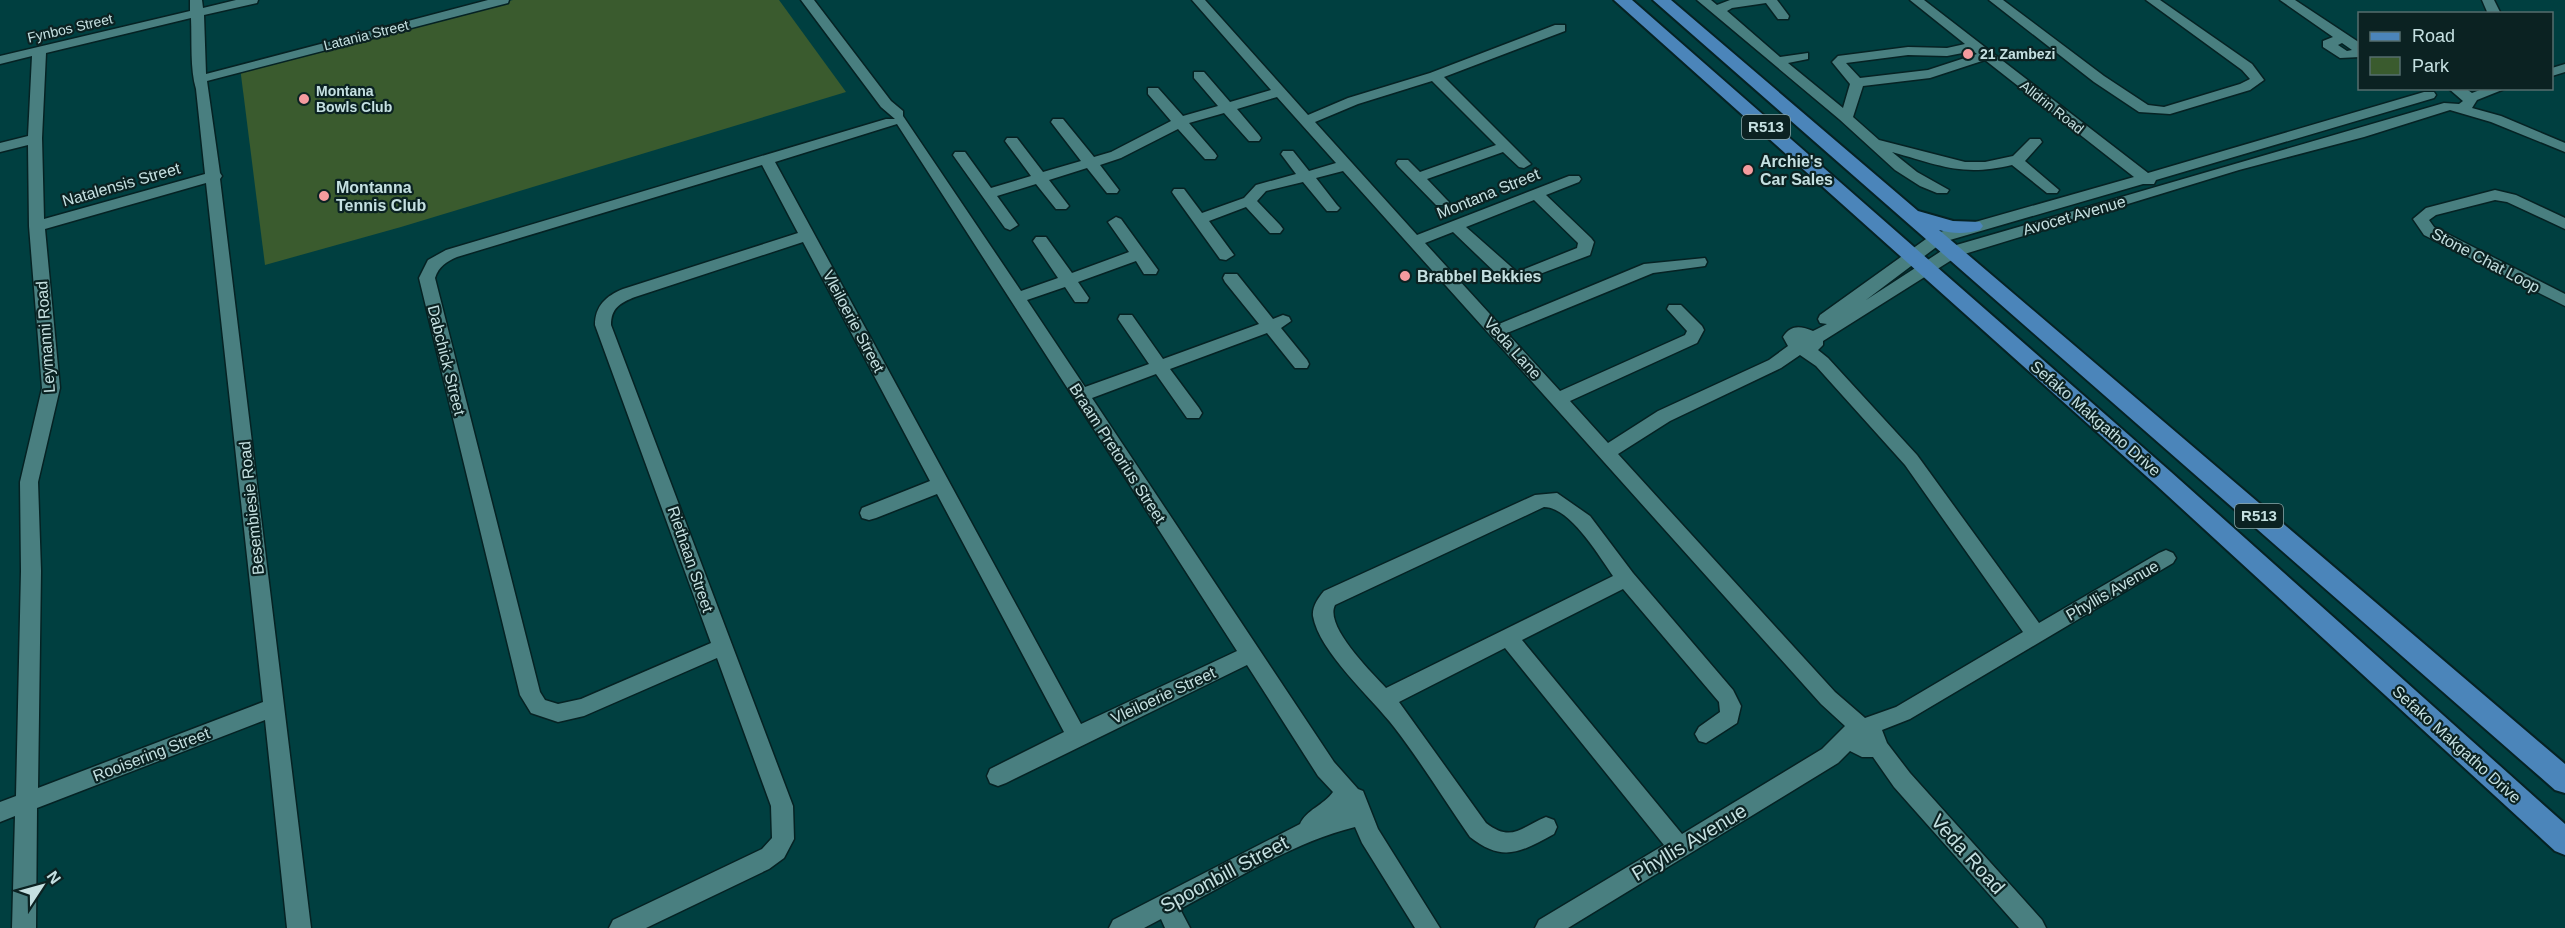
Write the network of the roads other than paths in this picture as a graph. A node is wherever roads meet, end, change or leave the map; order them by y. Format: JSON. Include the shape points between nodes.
{"nodes":[{"id":1,"x":252,"y":0,"type":"edge"},
{"id":2,"x":503,"y":0,"type":"edge"},
{"id":3,"x":1198,"y":0,"type":"edge"},
{"id":4,"x":1622,"y":0,"type":"edge"},
{"id":5,"x":1661,"y":0,"type":"edge"},
{"id":6,"x":1703,"y":0,"type":"edge"},
{"id":7,"x":1763,"y":0,"type":"edge"},
{"id":8,"x":1770,"y":0,"type":"edge"},
{"id":9,"x":1916,"y":0,"type":"edge"},
{"id":10,"x":1995,"y":0,"type":"edge"},
{"id":11,"x":2152,"y":0,"type":"edge"},
{"id":12,"x":2286,"y":0,"type":"edge"},
{"id":13,"x":812,"y":1,"type":"edge"},
{"id":14,"x":196,"y":7,"type":"edge"},
{"id":15,"x":1783,"y":16,"type":"dead end"},
{"id":16,"x":1724,"y":17,"type":"junction"},
{"id":17,"x":1560,"y":28,"type":"dead end"},
{"id":18,"x":1975,"y":46,"type":"junction"},
{"id":19,"x":39,"y":50,"type":"junction"},
{"id":20,"x":2358,"y":52,"type":"edge"},
{"id":21,"x":1987,"y":55,"type":"junction"},
{"id":22,"x":1803,"y":56,"type":"dead end"},
{"id":23,"x":0,"y":60,"type":"edge"},
{"id":24,"x":1777,"y":62,"type":"junction"},
{"id":25,"x":1199,"y":75,"type":"dead end"},
{"id":26,"x":1435,"y":76,"type":"junction"},
{"id":27,"x":204,"y":77,"type":"junction"},
{"id":28,"x":1857,"y":83,"type":"junction"},
{"id":29,"x":2429,"y":90,"type":"edge"},
{"id":30,"x":2456,"y":90,"type":"edge"},
{"id":31,"x":2495,"y":90,"type":"edge"},
{"id":32,"x":1153,"y":91,"type":"dead end"},
{"id":33,"x":1280,"y":92,"type":"junction"},
{"id":34,"x":1854,"y":100,"type":"junction"},
{"id":35,"x":1827,"y":102,"type":"junction"},
{"id":36,"x":2463,"y":104,"type":"junction"},
{"id":37,"x":1229,"y":108,"type":"junction"},
{"id":38,"x":1301,"y":116,"type":"junction"},
{"id":39,"x":1846,"y":117,"type":"junction"},
{"id":40,"x":895,"y":118,"type":"junction"},
{"id":41,"x":1182,"y":121,"type":"junction"},
{"id":42,"x":1058,"y":122,"type":"dead end"},
{"id":43,"x":35,"y":138,"type":"junction"},
{"id":44,"x":1254,"y":138,"type":"dead end"},
{"id":45,"x":1011,"y":141,"type":"dead end"},
{"id":46,"x":2036,"y":142,"type":"dead end"},
{"id":47,"x":1873,"y":143,"type":"junction"},
{"id":48,"x":1506,"y":146,"type":"junction"},
{"id":49,"x":0,"y":148,"type":"edge"},
{"id":50,"x":2565,"y":148,"type":"edge"},
{"id":51,"x":1288,"y":154,"type":"dead end"},
{"id":52,"x":960,"y":155,"type":"dead end"},
{"id":53,"x":1210,"y":156,"type":"dead end"},
{"id":54,"x":766,"y":159,"type":"junction"},
{"id":55,"x":2015,"y":160,"type":"junction"},
{"id":56,"x":1090,"y":162,"type":"junction"},
{"id":57,"x":1403,"y":163,"type":"dead end"},
{"id":58,"x":1524,"y":164,"type":"dead end"},
{"id":59,"x":1344,"y":165,"type":"junction"},
{"id":60,"x":215,"y":176,"type":"junction"},
{"id":61,"x":1305,"y":176,"type":"junction"},
{"id":62,"x":2143,"y":177,"type":"junction"},
{"id":63,"x":1038,"y":178,"type":"junction"},
{"id":64,"x":1417,"y":178,"type":"junction"},
{"id":65,"x":1574,"y":179,"type":"dead end"},
{"id":66,"x":1112,"y":190,"type":"dead end"},
{"id":67,"x":1942,"y":190,"type":"dead end"},
{"id":68,"x":2052,"y":190,"type":"dead end"},
{"id":69,"x":2162,"y":190,"type":"junction"},
{"id":70,"x":1179,"y":192,"type":"dead end"},
{"id":71,"x":986,"y":194,"type":"junction"},
{"id":72,"x":1536,"y":194,"type":"junction"},
{"id":73,"x":1249,"y":201,"type":"junction"},
{"id":74,"x":1441,"y":202,"type":"dead end"},
{"id":75,"x":1894,"y":202,"type":"junction"},
{"id":76,"x":1061,"y":206,"type":"dead end"},
{"id":77,"x":1332,"y":208,"type":"dead end"},
{"id":78,"x":1200,"y":219,"type":"junction"},
{"id":79,"x":1116,"y":222,"type":"dead end"},
{"id":80,"x":2565,"y":224,"type":"edge"},
{"id":81,"x":1010,"y":225,"type":"dead end"},
{"id":82,"x":37,"y":226,"type":"junction"},
{"id":83,"x":1456,"y":226,"type":"junction"},
{"id":84,"x":1973,"y":226,"type":"junction"},
{"id":85,"x":1275,"y":229,"type":"dead end"},
{"id":86,"x":809,"y":236,"type":"junction"},
{"id":87,"x":1041,"y":241,"type":"dead end"},
{"id":88,"x":1415,"y":242,"type":"junction"},
{"id":89,"x":1945,"y":245,"type":"junction"},
{"id":90,"x":1138,"y":255,"type":"junction"},
{"id":91,"x":1226,"y":255,"type":"dead end"},
{"id":92,"x":1917,"y":261,"type":"junction"},
{"id":93,"x":1699,"y":262,"type":"dead end"},
{"id":94,"x":1150,"y":270,"type":"dead end"},
{"id":95,"x":1231,"y":278,"type":"dead end"},
{"id":96,"x":1068,"y":280,"type":"junction"},
{"id":97,"x":1017,"y":298,"type":"junction"},
{"id":98,"x":1081,"y":298,"type":"dead end"},
{"id":99,"x":2565,"y":301,"type":"edge"},
{"id":100,"x":1675,"y":309,"type":"dead end"},
{"id":101,"x":1126,"y":319,"type":"dead end"},
{"id":102,"x":1276,"y":324,"type":"junction"},
{"id":103,"x":1497,"y":331,"type":"junction"},
{"id":104,"x":1805,"y":346,"type":"junction"},
{"id":105,"x":1301,"y":364,"type":"dead end"},
{"id":106,"x":1160,"y":368,"type":"junction"},
{"id":107,"x":1081,"y":396,"type":"junction"},
{"id":108,"x":1559,"y":399,"type":"junction"},
{"id":109,"x":1193,"y":413,"type":"dead end"},
{"id":110,"x":1607,"y":452,"type":"junction"},
{"id":111,"x":942,"y":483,"type":"junction"},
{"id":112,"x":869,"y":513,"type":"dead end"},
{"id":113,"x":2166,"y":558,"type":"dead end"},
{"id":114,"x":1626,"y":579,"type":"junction"},
{"id":115,"x":2036,"y":634,"type":"junction"},
{"id":116,"x":1508,"y":637,"type":"junction"},
{"id":117,"x":722,"y":647,"type":"junction"},
{"id":118,"x":1250,"y":654,"type":"junction"},
{"id":119,"x":1828,"y":698,"type":"joint"},
{"id":120,"x":1383,"y":700,"type":"junction"},
{"id":121,"x":274,"y":707,"type":"junction"},
{"id":122,"x":1706,"y":734,"type":"dead end"},
{"id":123,"x":1077,"y":736,"type":"junction"},
{"id":124,"x":1863,"y":738,"type":"junction"},
{"id":125,"x":998,"y":776,"type":"dead end"},
{"id":126,"x":2565,"y":781,"type":"edge"},
{"id":127,"x":28,"y":801,"type":"junction"},
{"id":128,"x":1346,"y":809,"type":"junction"},
{"id":129,"x":0,"y":812,"type":"edge"},
{"id":130,"x":1546,"y":827,"type":"dead end"},
{"id":131,"x":2565,"y":842,"type":"edge"},
{"id":132,"x":1680,"y":848,"type":"junction"},
{"id":133,"x":1165,"y":905,"type":"junction"},
{"id":134,"x":24,"y":928,"type":"edge"},
{"id":135,"x":299,"y":928,"type":"edge"},
{"id":136,"x":621,"y":928,"type":"edge"},
{"id":137,"x":1121,"y":928,"type":"edge"},
{"id":138,"x":1178,"y":928,"type":"edge"},
{"id":139,"x":1428,"y":928,"type":"edge"},
{"id":140,"x":1547,"y":928,"type":"edge"},
{"id":141,"x":2034,"y":928,"type":"edge"}],
"edges":[{"from":1,"to":14,"type":"street","name":"Fynbos Street"},
{"from":2,"to":27,"type":"street","name":"Latania Street"},
{"from":3,"to":33,"type":"street","name":"Veda Lane"},
{"from":4,"to":92,"type":"main road","name":"Sefako Makgatho Drive","number":"R513"},
{"from":5,"to":75,"type":"main road","name":"Sefako Makgatho Drive","number":"R513"},
{"from":6,"to":16,"type":"street"},
{"from":7,"to":16,"type":"street","via":[[1724,6],[1720,10]]},
{"from":8,"to":15,"type":"street"},
{"from":9,"to":18,"type":"street","name":"Alldrin Road"},
{"from":10,"to":11,"type":"street","via":[[2144,109],[2164,111],[2246,87],[2257,80],[2247,67]]},
{"from":12,"to":20,"type":"street","via":[[2342,38],[2328,44],[2344,55]]},
{"from":13,"to":40,"type":"street","name":"Braam Pretorius Street"},
{"from":14,"to":19,"type":"street","name":"Fynbos Street"},
{"from":14,"to":27,"type":"street","name":"Besembiesie Road"},
{"from":16,"to":24,"type":"street"},
{"from":17,"to":26,"type":"street"},
{"from":18,"to":21,"type":"street","name":"Alldrin Road"},
{"from":18,"to":28,"type":"street","via":[[1839,62]]},
{"from":19,"to":23,"type":"street","name":"Fynbos Street"},
{"from":19,"to":43,"type":"street","name":"Leymanni Road"},
{"from":21,"to":28,"type":"street","via":[[1937,72]]},
{"from":21,"to":62,"type":"street","name":"Alldrin Road"},
{"from":22,"to":24,"type":"street"},
{"from":24,"to":35,"type":"street"},
{"from":25,"to":37,"type":"street"},
{"from":26,"to":38,"type":"street"},
{"from":26,"to":48,"type":"street"},
{"from":27,"to":60,"type":"street","name":"Besembiesie Road"},
{"from":28,"to":34,"type":"street"},
{"from":29,"to":36,"type":"street"},
{"from":29,"to":62,"type":"street","name":"Avocet Avenue","via":[[2338,123]]},
{"from":30,"to":36,"type":"street"},
{"from":31,"to":36,"type":"street","name":"Avocet Avenue"},
{"from":32,"to":41,"type":"street"},
{"from":33,"to":37,"type":"street"},
{"from":33,"to":38,"type":"street","name":"Veda Lane"},
{"from":34,"to":35,"type":"street"},
{"from":34,"to":39,"type":"street"},
{"from":35,"to":39,"type":"street"},
{"from":36,"to":50,"type":"street"},
{"from":36,"to":69,"type":"street","name":"Avocet Avenue"},
{"from":37,"to":41,"type":"street"},
{"from":37,"to":44,"type":"street"},
{"from":38,"to":59,"type":"street","name":"Veda Lane"},
{"from":39,"to":47,"type":"street"},
{"from":40,"to":54,"type":"street","name":"Dabchick Street"},
{"from":40,"to":97,"type":"street","name":"Braam Pretorius Street"},
{"from":41,"to":53,"type":"street"},
{"from":41,"to":56,"type":"street","via":[[1124,152]]},
{"from":42,"to":56,"type":"street"},
{"from":43,"to":49,"type":"street"},
{"from":43,"to":82,"type":"street","name":"Leymanni Road"},
{"from":45,"to":63,"type":"street"},
{"from":46,"to":55,"type":"street"},
{"from":47,"to":55,"type":"street","via":[[1969,167]]},
{"from":47,"to":67,"type":"street","via":[[1905,173]]},
{"from":48,"to":58,"type":"street"},
{"from":48,"to":64,"type":"street"},
{"from":51,"to":61,"type":"street"},
{"from":52,"to":71,"type":"street"},
{"from":54,"to":86,"type":"street","name":"Vleiloerie Street"},
{"from":54,"to":117,"type":"street","name":"Dabchick Street","via":[[456,252],[432,264],[427,278],[530,695],[538,707],[558,713],[584,707]]},
{"from":55,"to":68,"type":"street"},
{"from":56,"to":63,"type":"street"},
{"from":56,"to":66,"type":"street"},
{"from":57,"to":64,"type":"street"},
{"from":59,"to":61,"type":"street"},
{"from":59,"to":88,"type":"street","name":"Veda Lane"},
{"from":60,"to":82,"type":"street","name":"Natalensis Street"},
{"from":60,"to":121,"type":"street","name":"Besembiesie Road"},
{"from":61,"to":73,"type":"street","via":[[1261,188]]},
{"from":61,"to":77,"type":"street"},
{"from":62,"to":69,"type":"street","name":"Alldrin Road"},
{"from":62,"to":84,"type":"street","name":"Avocet Avenue"},
{"from":63,"to":71,"type":"street"},
{"from":63,"to":76,"type":"street"},
{"from":64,"to":74,"type":"street"},
{"from":65,"to":72,"type":"street","name":"Montana Street"},
{"from":69,"to":89,"type":"street","name":"Avocet Avenue"},
{"from":70,"to":78,"type":"street"},
{"from":71,"to":81,"type":"street"},
{"from":72,"to":83,"type":"street","name":"Montana Street"},
{"from":72,"to":83,"type":"street","via":[[1586,243],[1584,251],[1516,278]]},
{"from":73,"to":78,"type":"street"},
{"from":73,"to":85,"type":"street"},
{"from":75,"to":84,"type":"main road","via":[[1938,224]]},
{"from":75,"to":89,"type":"main road","name":"Sefako Makgatho Drive","number":"R513"},
{"from":78,"to":91,"type":"street"},
{"from":79,"to":90,"type":"street"},
{"from":80,"to":99,"type":"street","name":"Stone Chat Loop","via":[[2511,198],[2495,195],[2431,211],[2421,219],[2429,231]]},
{"from":82,"to":127,"type":"street","name":"Leymanni Road","via":[[51,388],[29,482]]},
{"from":83,"to":88,"type":"street","name":"Montana Street"},
{"from":84,"to":89,"type":"street","name":"Avocet Avenue"},
{"from":86,"to":111,"type":"street","name":"Vleiloerie Street"},
{"from":86,"to":117,"type":"street","name":"Riethaan Street","via":[[629,293],[611,302],[602,314],[603,326]]},
{"from":87,"to":96,"type":"street"},
{"from":88,"to":103,"type":"street","name":"Veda Lane"},
{"from":89,"to":92,"type":"street","name":"Avocet Avenue"},
{"from":89,"to":126,"type":"main road","name":"Sefako Makgatho Drive","number":"R513"},
{"from":90,"to":94,"type":"street"},
{"from":90,"to":96,"type":"street"},
{"from":92,"to":104,"type":"street","name":"Avocet Avenue","via":[[1855,316]]},
{"from":92,"to":131,"type":"main road","name":"Sefako Makgatho Drive","number":"R513"},
{"from":93,"to":103,"type":"street","via":[[1650,268]]},
{"from":95,"to":102,"type":"street"},
{"from":96,"to":97,"type":"street"},
{"from":96,"to":98,"type":"street"},
{"from":97,"to":107,"type":"street","name":"Braam Pretorius Street"},
{"from":100,"to":108,"type":"street","via":[[1694,326],[1691,339]]},
{"from":101,"to":106,"type":"street"},
{"from":102,"to":105,"type":"street"},
{"from":102,"to":106,"type":"street"},
{"from":103,"to":108,"type":"street","name":"Veda Lane"},
{"from":104,"to":110,"type":"street","name":"Avocet Avenue","via":[[1664,416]]},
{"from":104,"to":115,"type":"street","via":[[1911,460]]},
{"from":106,"to":107,"type":"street"},
{"from":106,"to":109,"type":"street"},
{"from":107,"to":118,"type":"street","name":"Braam Pretorius Street"},
{"from":108,"to":110,"type":"street","name":"Veda Lane"},
{"from":110,"to":119,"type":"street","name":"Veda Lane"},
{"from":111,"to":112,"type":"street"},
{"from":111,"to":123,"type":"street","name":"Vleiloerie Street"},
{"from":113,"to":115,"type":"street","name":"Phyllis Avenue"},
{"from":114,"to":116,"type":"street"},
{"from":114,"to":120,"type":"street","via":[[1582,521],[1552,499],[1542,500],[1335,594],[1324,605],[1324,621]]},
{"from":114,"to":122,"type":"street","via":[[1731,706],[1730,717]]},
{"from":115,"to":124,"type":"street","name":"Phyllis Avenue"},
{"from":116,"to":120,"type":"street"},
{"from":116,"to":132,"type":"street"},
{"from":117,"to":136,"type":"street","name":"Riethaan Street","via":[[782,806],[786,830],[783,841],[776,852],[760,862]]},
{"from":118,"to":123,"type":"street","name":"Vleiloerie Street"},
{"from":118,"to":128,"type":"street","name":"Braam Pretorius Street","via":[[1329,773]]},
{"from":119,"to":124,"type":"street","name":"Veda Road"},
{"from":120,"to":130,"type":"street","via":[[1487,838],[1502,845],[1511,844]]},
{"from":121,"to":127,"type":"street","name":"Rooisering Street"},
{"from":121,"to":135,"type":"street","name":"Besembiesie Road"},
{"from":123,"to":125,"type":"street","name":"Vleiloerie Street"},
{"from":124,"to":132,"type":"street","name":"Phyllis Avenue"},
{"from":124,"to":141,"type":"street","name":"Veda Road"},
{"from":127,"to":129,"type":"street","name":"Rooisering Street"},
{"from":127,"to":134,"type":"street","name":"Leymanni Road"},
{"from":128,"to":133,"type":"street","name":"Spoonbill Street"},
{"from":128,"to":139,"type":"street","via":[[1370,836]]},
{"from":132,"to":140,"type":"street","name":"Phyllis Avenue"},
{"from":133,"to":137,"type":"street","name":"Spoonbill Street"},
{"from":133,"to":138,"type":"street"}]}
